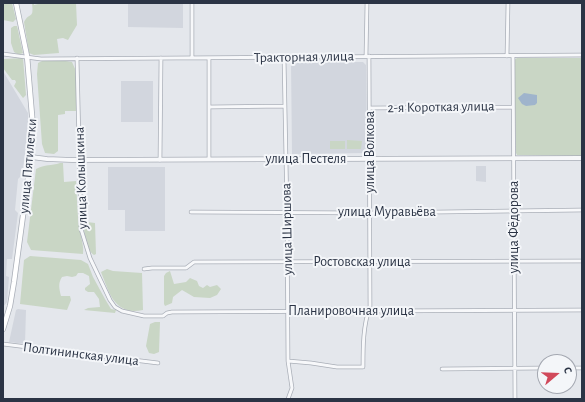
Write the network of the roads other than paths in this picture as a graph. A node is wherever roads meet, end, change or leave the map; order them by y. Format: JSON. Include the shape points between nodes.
{"nodes":[{"id":1,"x":16,"y":3,"type":"edge"},
{"id":2,"x":192,"y":3,"type":"edge"},
{"id":3,"x":367,"y":3,"type":"edge"},
{"id":4,"x":508,"y":3,"type":"edge"},
{"id":5,"x":3,"y":54,"type":"edge"},
{"id":6,"x":582,"y":55,"type":"edge"},
{"id":7,"x":27,"y":56,"type":"junction"},
{"id":8,"x":367,"y":56,"type":"junction"},
{"id":9,"x":507,"y":56,"type":"junction"},
{"id":10,"x":513,"y":56,"type":"junction"},
{"id":11,"x":192,"y":57,"type":"junction"},
{"id":12,"x":284,"y":57,"type":"junction"},
{"id":13,"x":77,"y":58,"type":"junction"},
{"id":14,"x":160,"y":58,"type":"junction"},
{"id":15,"x":209,"y":58,"type":"junction"},
{"id":16,"x":285,"y":106,"type":"junction"},
{"id":17,"x":209,"y":107,"type":"junction"},
{"id":18,"x":513,"y":107,"type":"junction"},
{"id":19,"x":370,"y":108,"type":"junction"},
{"id":20,"x":31,"y":157,"type":"junction"},
{"id":21,"x":370,"y":158,"type":"junction"},
{"id":22,"x":582,"y":158,"type":"edge"},
{"id":23,"x":209,"y":159,"type":"junction"},
{"id":24,"x":286,"y":159,"type":"junction"},
{"id":25,"x":513,"y":159,"type":"junction"},
{"id":26,"x":79,"y":160,"type":"junction"},
{"id":27,"x":160,"y":160,"type":"junction"},
{"id":28,"x":582,"y":210,"type":"edge"},
{"id":29,"x":514,"y":211,"type":"junction"},
{"id":30,"x":191,"y":212,"type":"dead end"},
{"id":31,"x":287,"y":212,"type":"junction"},
{"id":32,"x":370,"y":213,"type":"junction"},
{"id":33,"x":514,"y":261,"type":"junction"},
{"id":34,"x":582,"y":261,"type":"edge"},
{"id":35,"x":288,"y":262,"type":"junction"},
{"id":36,"x":370,"y":262,"type":"junction"},
{"id":37,"x":144,"y":269,"type":"dead end"},
{"id":38,"x":582,"y":310,"type":"edge"},
{"id":39,"x":122,"y":311,"type":"joint"},
{"id":40,"x":369,"y":311,"type":"junction"},
{"id":41,"x":514,"y":311,"type":"junction"},
{"id":42,"x":288,"y":312,"type":"junction"},
{"id":43,"x":3,"y":329,"type":"edge"},
{"id":44,"x":3,"y":344,"type":"edge"},
{"id":45,"x":288,"y":361,"type":"junction"},
{"id":46,"x":158,"y":364,"type":"dead end"},
{"id":47,"x":515,"y":368,"type":"junction"},
{"id":48,"x":537,"y":368,"type":"edge"},
{"id":49,"x":442,"y":369,"type":"dead end"},
{"id":50,"x":288,"y":399,"type":"edge"},
{"id":51,"x":515,"y":399,"type":"edge"}],
"edges":[{"from":1,"to":7,"type":"main road","name":"улица Пятилетки"},
{"from":2,"to":11,"type":"street"},
{"from":3,"to":8,"type":"street","name":"улица Волкова"},
{"from":4,"to":9,"type":"street"},
{"from":5,"to":7,"type":"street","name":"Тракторная улица"},
{"from":6,"to":10,"type":"street","name":"Тракторная улица"},
{"from":7,"to":13,"type":"street","name":"Тракторная улица","via":[[37,59]]},
{"from":7,"to":20,"type":"main road","name":"улица Пятилетки","via":[[33,121]]},
{"from":8,"to":9,"type":"street","name":"Тракторная улица"},
{"from":8,"to":12,"type":"street","name":"Тракторная улица"},
{"from":8,"to":19,"type":"street","name":"улица Волкова"},
{"from":9,"to":10,"type":"street","name":"Тракторная улица"},
{"from":10,"to":18,"type":"street","name":"улица Фёдорова"},
{"from":11,"to":14,"type":"street","name":"Тракторная улица"},
{"from":11,"to":15,"type":"street","name":"Тракторная улица"},
{"from":12,"to":15,"type":"street","name":"Тракторная улица"},
{"from":12,"to":16,"type":"street","name":"улица Ширшова"},
{"from":13,"to":14,"type":"street","name":"Тракторная улица"},
{"from":13,"to":26,"type":"street","name":"улица Колышкина"},
{"from":14,"to":27,"type":"street"},
{"from":15,"to":17,"type":"street"},
{"from":16,"to":17,"type":"street"},
{"from":16,"to":24,"type":"street","name":"улица Ширшова"},
{"from":17,"to":23,"type":"street"},
{"from":18,"to":19,"type":"street","name":"2-я Короткая улица"},
{"from":18,"to":25,"type":"street","name":"улица Фёдорова"},
{"from":19,"to":21,"type":"street","name":"улица Волкова"},
{"from":20,"to":26,"type":"street","name":"улица Пестеля"},
{"from":20,"to":43,"type":"main road","name":"улица Пятилетки","via":[[14,282]]},
{"from":21,"to":24,"type":"street","name":"улица Пестеля"},
{"from":21,"to":25,"type":"street","name":"улица Пестеля"},
{"from":21,"to":32,"type":"street","name":"улица Волкова"},
{"from":22,"to":25,"type":"street","name":"улица Пестеля"},
{"from":23,"to":24,"type":"street","name":"улица Пестеля"},
{"from":23,"to":27,"type":"street","name":"улица Пестеля"},
{"from":24,"to":31,"type":"street","name":"улица Ширшова"},
{"from":25,"to":29,"type":"street","name":"улица Фёдорова"},
{"from":26,"to":27,"type":"street","name":"улица Пестеля"},
{"from":26,"to":39,"type":"street","name":"улица Колышкина","via":[[81,229],[90,258],[110,300]]},
{"from":28,"to":29,"type":"street","name":"улица Муравьёва"},
{"from":29,"to":32,"type":"street","name":"улица Муравьёва"},
{"from":29,"to":33,"type":"street","name":"улица Фёдорова"},
{"from":30,"to":31,"type":"street","name":"улица Муравьёва"},
{"from":31,"to":32,"type":"street","name":"улица Муравьёва"},
{"from":31,"to":35,"type":"street","name":"улица Ширшова"},
{"from":32,"to":36,"type":"street","name":"улица Волкова"},
{"from":33,"to":34,"type":"street","name":"Ростовская улица"},
{"from":33,"to":36,"type":"street","name":"Ростовская улица"},
{"from":33,"to":41,"type":"street","name":"улица Фёдорова"},
{"from":35,"to":36,"type":"street","name":"Ростовская улица"},
{"from":35,"to":37,"type":"street","name":"Ростовская улица","via":[[194,262],[186,268]]},
{"from":35,"to":42,"type":"street","name":"улица Ширшова"},
{"from":36,"to":40,"type":"street","name":"улица Волкова"},
{"from":38,"to":41,"type":"street","name":"Планировочная улица"},
{"from":39,"to":42,"type":"street","name":"Планировочная улица","via":[[144,316],[163,316],[172,312]]},
{"from":40,"to":41,"type":"street","name":"Планировочная улица"},
{"from":40,"to":42,"type":"street","name":"Планировочная улица"},
{"from":40,"to":45,"type":"street","name":"улица Волкова","via":[[363,337],[363,367],[337,367]]},
{"from":41,"to":47,"type":"street","name":"улица Фёдорова"},
{"from":42,"to":45,"type":"street","name":"улица Ширшова"},
{"from":44,"to":46,"type":"street","name":"Полтининская улица"},
{"from":45,"to":50,"type":"street","name":"улица Ширшова","via":[[292,388]]},
{"from":47,"to":48,"type":"street"},
{"from":47,"to":49,"type":"street"},
{"from":47,"to":51,"type":"street","name":"улица Фёдорова"}]}
